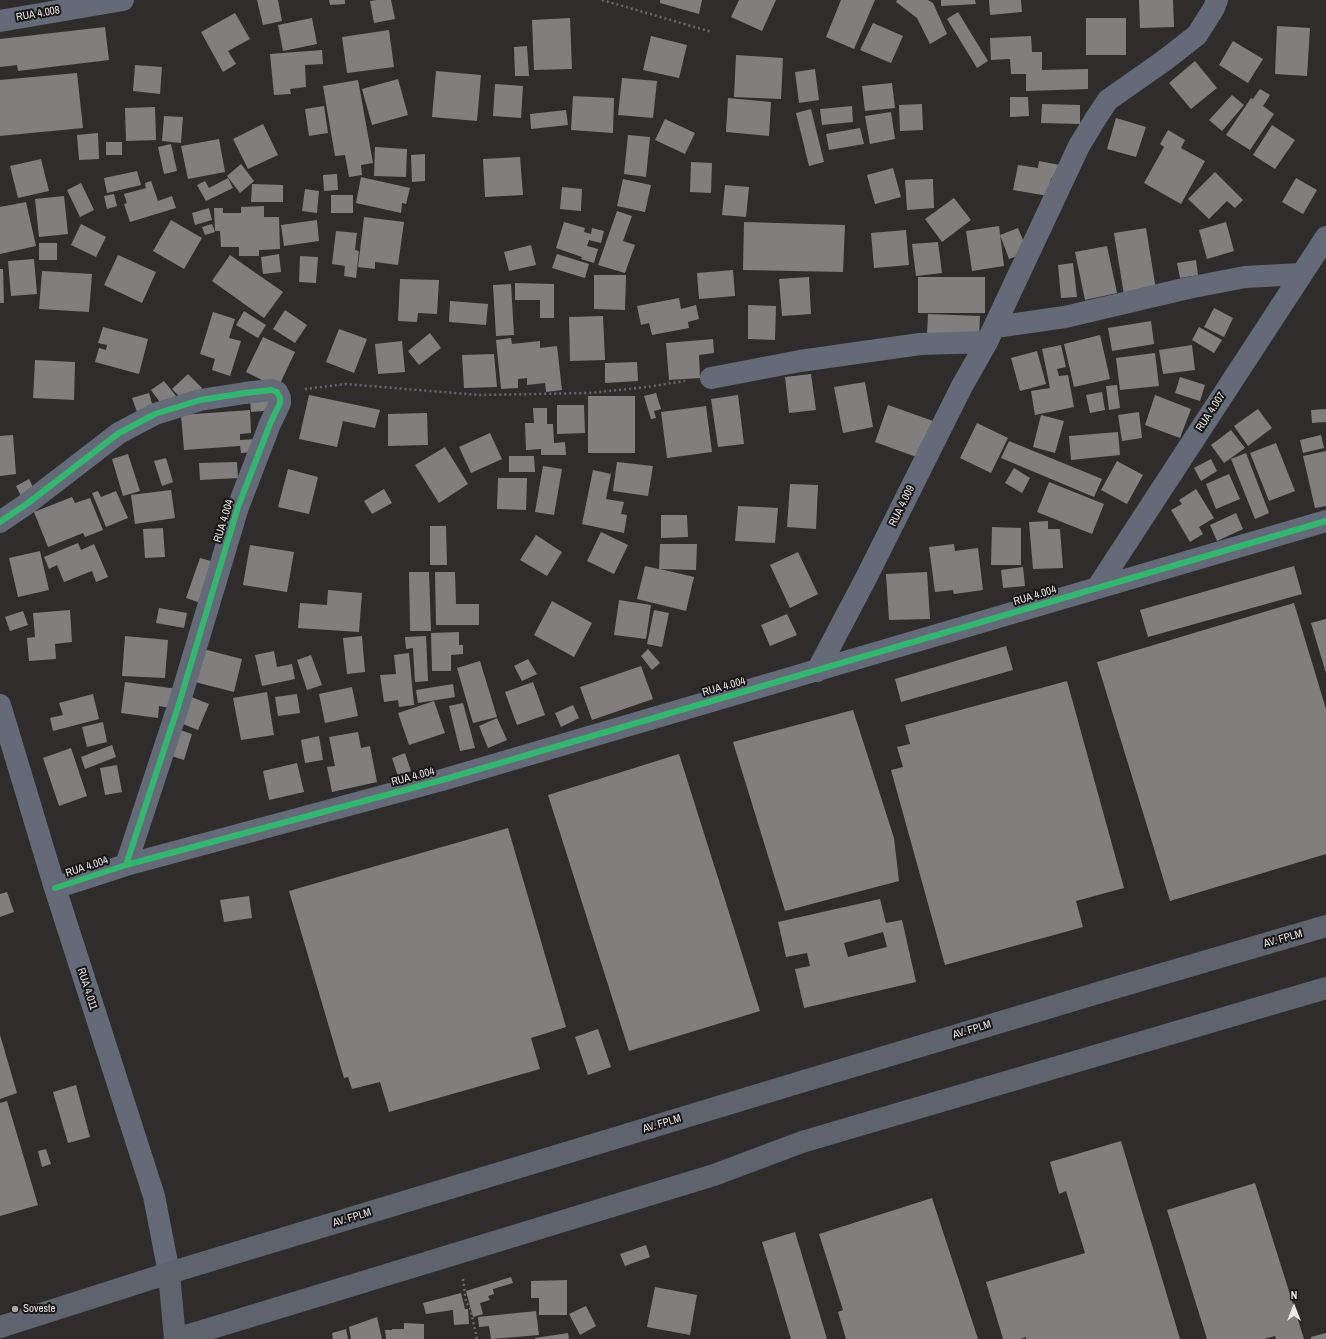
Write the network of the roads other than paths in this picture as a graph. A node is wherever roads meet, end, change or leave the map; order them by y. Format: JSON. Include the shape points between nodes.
{"nodes":[{"id":1,"x":123,"y":0,"type":"edge"},
{"id":2,"x":1217,"y":0,"type":"edge"},
{"id":3,"x":0,"y":21,"type":"edge"},
{"id":4,"x":1326,"y":237,"type":"edge"},
{"id":5,"x":1301,"y":274,"type":"junction"},
{"id":6,"x":991,"y":334,"type":"junction"},
{"id":7,"x":711,"y":378,"type":"road end"},
{"id":8,"x":1326,"y":521,"type":"edge"},
{"id":9,"x":0,"y":522,"type":"edge"},
{"id":10,"x":1097,"y":588,"type":"junction"},
{"id":11,"x":817,"y":671,"type":"junction"},
{"id":12,"x":0,"y":705,"type":"edge"},
{"id":13,"x":126,"y":865,"type":"junction"},
{"id":14,"x":54,"y":888,"type":"junction"},
{"id":15,"x":1326,"y":926,"type":"edge"},
{"id":16,"x":1326,"y":988,"type":"edge"},
{"id":17,"x":169,"y":1273,"type":"junction"},
{"id":18,"x":0,"y":1327,"type":"edge"},
{"id":19,"x":175,"y":1339,"type":"edge"}],
"edges":[{"from":1,"to":3,"type":"street","name":"RUA 4.008"},
{"from":2,"to":6,"type":"street","name":"RUA 4.009","via":[[1197,34],[1108,100],[1079,146]]},
{"from":4,"to":5,"type":"street","name":"RUA 4.007"},
{"from":5,"to":6,"type":"street","via":[[1245,277],[1188,288]]},
{"from":5,"to":10,"type":"street","name":"RUA 4.007"},
{"from":6,"to":7,"type":"street","via":[[800,361]]},
{"from":6,"to":11,"type":"street","name":"RUA 4.009"},
{"from":8,"to":10,"type":"street","name":"RUA 4.004"},
{"from":9,"to":13,"type":"street","name":"RUA 4.004","via":[[119,433],[155,414],[200,400],[265,390],[277,392],[280,398],[238,508],[178,707]]},
{"from":10,"to":11,"type":"street","name":"RUA 4.004"},
{"from":11,"to":13,"type":"street","name":"RUA 4.004","via":[[442,780]]},
{"from":12,"to":14,"type":"street","name":"RUA 4.011"},
{"from":13,"to":14,"type":"street","name":"RUA 4.004"},
{"from":14,"to":17,"type":"street","name":"RUA 4.011","via":[[154,1196]]},
{"from":15,"to":17,"type":"main road","name":"AV. FPLM"},
{"from":16,"to":19,"type":"main road","via":[[802,1142],[714,1175]]},
{"from":17,"to":18,"type":"main road","name":"AV. FPLM"},
{"from":17,"to":19,"type":"main road"}]}
